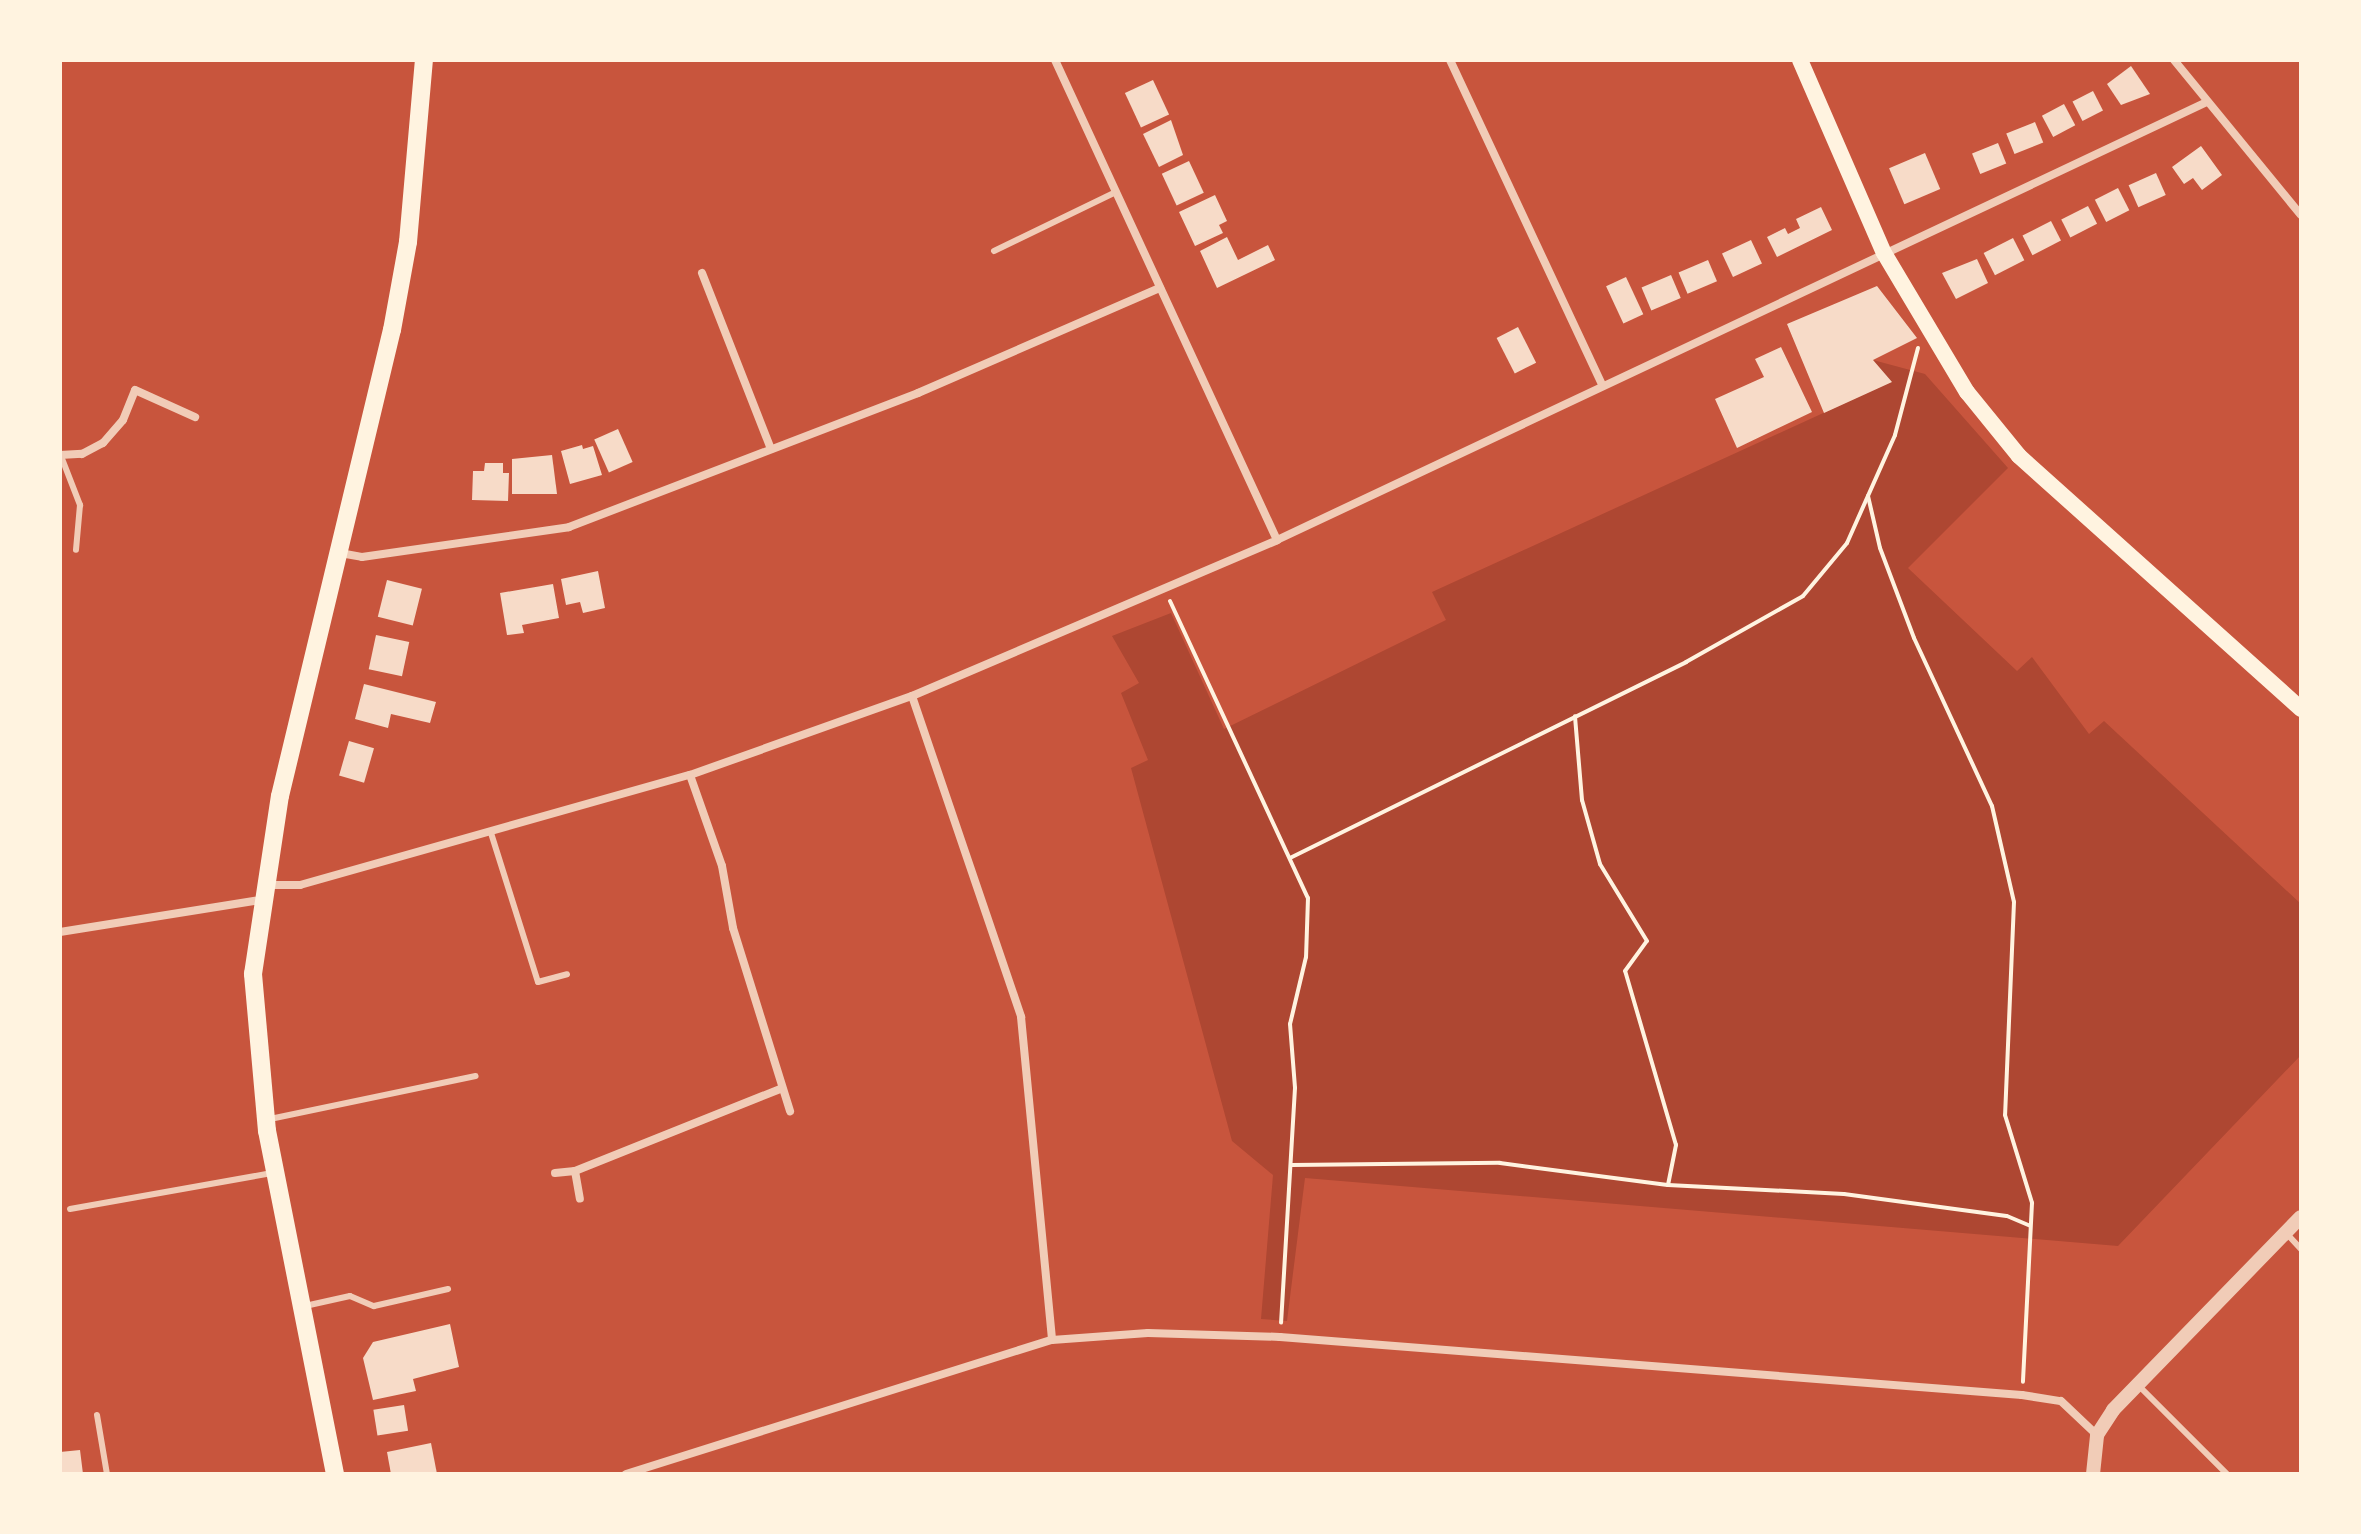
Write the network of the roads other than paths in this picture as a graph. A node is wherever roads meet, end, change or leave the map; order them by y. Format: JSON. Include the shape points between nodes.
{"nodes":[{"id":1,"x":424,"y":60,"type":"edge"},
{"id":2,"x":1055,"y":60,"type":"edge"},
{"id":3,"x":1450,"y":60,"type":"edge"},
{"id":4,"x":1800,"y":60,"type":"edge"},
{"id":5,"x":2174,"y":60,"type":"edge"},
{"id":6,"x":2207,"y":102,"type":"junction"},
{"id":7,"x":1116,"y":192,"type":"junction"},
{"id":8,"x":2300,"y":211,"type":"edge"},
{"id":9,"x":994,"y":251,"type":"dead end"},
{"id":10,"x":1884,"y":253,"type":"junction"},
{"id":11,"x":702,"y":273,"type":"dead end"},
{"id":12,"x":1160,"y":288,"type":"junction"},
{"id":13,"x":1602,"y":385,"type":"junction"},
{"id":14,"x":195,"y":417,"type":"dead end"},
{"id":15,"x":771,"y":449,"type":"junction"},
{"id":16,"x":60,"y":456,"type":"edge"},
{"id":17,"x":1277,"y":540,"type":"junction"},
{"id":18,"x":76,"y":550,"type":"dead end"},
{"id":19,"x":340,"y":553,"type":"junction"},
{"id":20,"x":912,"y":696,"type":"junction"},
{"id":21,"x":2301,"y":709,"type":"edge"},
{"id":22,"x":690,"y":775,"type":"junction"},
{"id":23,"x":491,"y":833,"type":"junction"},
{"id":24,"x":262,"y":892,"type":"junction"},
{"id":25,"x":60,"y":932,"type":"edge"},
{"id":26,"x":567,"y":974,"type":"dead end"},
{"id":27,"x":476,"y":1076,"type":"dead end"},
{"id":28,"x":780,"y":1089,"type":"junction"},
{"id":29,"x":790,"y":1111,"type":"dead end"},
{"id":30,"x":266,"y":1120,"type":"junction"},
{"id":31,"x":575,"y":1171,"type":"junction"},
{"id":32,"x":275,"y":1173,"type":"junction"},
{"id":33,"x":555,"y":1173,"type":"dead end"},
{"id":34,"x":580,"y":1199,"type":"dead end"},
{"id":35,"x":70,"y":1209,"type":"dead end"},
{"id":36,"x":2301,"y":1217,"type":"edge"},
{"id":37,"x":2285,"y":1233,"type":"junction"},
{"id":38,"x":2301,"y":1249,"type":"edge"},
{"id":39,"x":448,"y":1289,"type":"dead end"},
{"id":40,"x":302,"y":1307,"type":"junction"},
{"id":41,"x":1052,"y":1340,"type":"junction"},
{"id":42,"x":2137,"y":1384,"type":"junction"},
{"id":43,"x":97,"y":1415,"type":"dead end"},
{"id":44,"x":2097,"y":1435,"type":"junction"},
{"id":45,"x":107,"y":1474,"type":"edge"},
{"id":46,"x":335,"y":1474,"type":"edge"},
{"id":47,"x":626,"y":1474,"type":"edge"},
{"id":48,"x":2093,"y":1474,"type":"edge"},
{"id":49,"x":2227,"y":1474,"type":"edge"}],
"edges":[{"from":1,"to":19,"type":"main road","via":[[408,242]]},
{"from":2,"to":7,"type":"street"},
{"from":3,"to":13,"type":"street"},
{"from":4,"to":10,"type":"main road"},
{"from":5,"to":6,"type":"street"},
{"from":6,"to":8,"type":"street"},
{"from":6,"to":10,"type":"street","via":[[2169,125]]},
{"from":7,"to":9,"type":"lane"},
{"from":7,"to":12,"type":"street"},
{"from":10,"to":13,"type":"street"},
{"from":10,"to":21,"type":"main road","via":[[1967,392],[2019,456]]},
{"from":11,"to":15,"type":"street"},
{"from":12,"to":15,"type":"street","via":[[918,393]]},
{"from":12,"to":17,"type":"street"},
{"from":13,"to":17,"type":"street"},
{"from":14,"to":16,"type":"street","via":[[135,390],[123,420],[103,443],[82,454]]},
{"from":15,"to":19,"type":"street","via":[[569,527],[362,557]]},
{"from":16,"to":18,"type":"lane","via":[[80,505]]},
{"from":17,"to":20,"type":"street"},
{"from":19,"to":24,"type":"main road"},
{"from":20,"to":22,"type":"street"},
{"from":20,"to":41,"type":"street","via":[[1021,1017]]},
{"from":22,"to":23,"type":"street"},
{"from":22,"to":28,"type":"street","via":[[722,866],[733,928]]},
{"from":23,"to":24,"type":"street"},
{"from":23,"to":26,"type":"lane","via":[[538,982]]},
{"from":24,"to":25,"type":"street"},
{"from":24,"to":30,"type":"main road","via":[[253,974]]},
{"from":27,"to":30,"type":"lane"},
{"from":28,"to":29,"type":"street"},
{"from":28,"to":31,"type":"street"},
{"from":30,"to":32,"type":"main road"},
{"from":31,"to":33,"type":"street"},
{"from":31,"to":34,"type":"street"},
{"from":32,"to":35,"type":"lane"},
{"from":32,"to":40,"type":"main road"},
{"from":36,"to":37,"type":"street"},
{"from":37,"to":38,"type":"lane"},
{"from":37,"to":42,"type":"street"},
{"from":39,"to":40,"type":"lane","via":[[374,1306],[350,1296]]},
{"from":40,"to":46,"type":"main road"},
{"from":41,"to":44,"type":"street","via":[[1148,1333],[1280,1337],[2022,1395],[2061,1401]]},
{"from":41,"to":47,"type":"street"},
{"from":42,"to":44,"type":"street"},
{"from":42,"to":49,"type":"lane"},
{"from":43,"to":45,"type":"lane"},
{"from":44,"to":48,"type":"street"}]}
